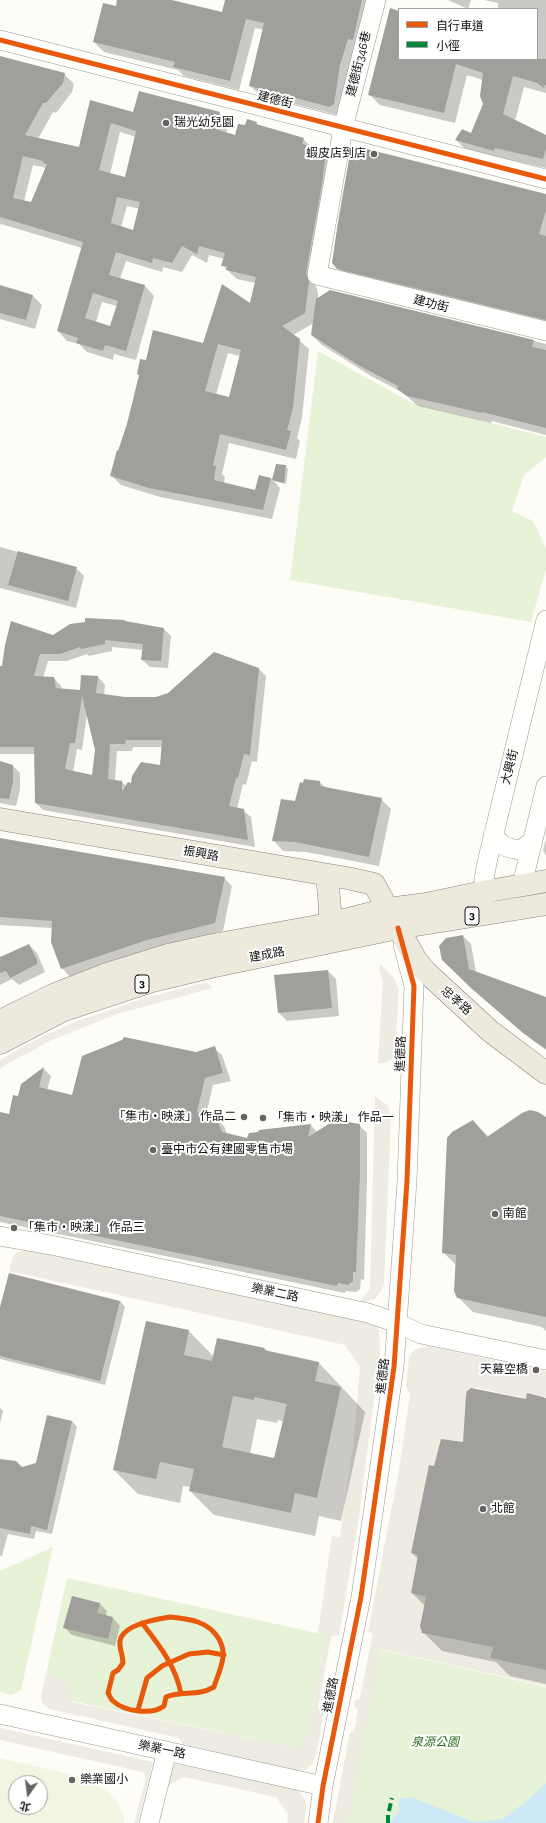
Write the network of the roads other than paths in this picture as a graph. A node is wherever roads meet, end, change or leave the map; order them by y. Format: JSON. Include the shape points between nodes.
{"nodes":[{"id":1,"x":376,"y":0,"type":"edge"},
{"id":2,"x":0,"y":40,"type":"edge"},
{"id":3,"x":343,"y":128,"type":"junction"},
{"id":4,"x":546,"y":179,"type":"edge"},
{"id":5,"x":317,"y":275,"type":"joint"},
{"id":6,"x":546,"y":331,"type":"edge"},
{"id":7,"x":546,"y":620,"type":"edge"},
{"id":8,"x":546,"y":786,"type":"edge"},
{"id":9,"x":0,"y":819,"type":"edge"},
{"id":10,"x":493,"y":835,"type":"junction"},
{"id":11,"x":532,"y":841,"type":"junction"},
{"id":12,"x":327,"y":875,"type":"junction"},
{"id":13,"x":546,"y":881,"type":"edge"},
{"id":14,"x":522,"y":885,"type":"junction"},
{"id":15,"x":483,"y":892,"type":"junction"},
{"id":16,"x":546,"y":904,"type":"edge"},
{"id":17,"x":482,"y":914,"type":"junction"},
{"id":18,"x":393,"y":919,"type":"junction"},
{"id":19,"x":328,"y":924,"type":"junction"},
{"id":20,"x":0,"y":1021,"type":"edge"},
{"id":21,"x":0,"y":1043,"type":"edge"},
{"id":22,"x":546,"y":1073,"type":"edge"},
{"id":23,"x":0,"y":1236,"type":"edge"},
{"id":24,"x":397,"y":1323,"type":"junction"},
{"id":25,"x":546,"y":1360,"type":"edge"},
{"id":26,"x":0,"y":1714,"type":"edge"},
{"id":27,"x":167,"y":1751,"type":"junction"},
{"id":28,"x":323,"y":1786,"type":"junction"},
{"id":29,"x":149,"y":1823,"type":"edge"},
{"id":30,"x":318,"y":1823,"type":"edge"}],
"edges":[{"from":1,"to":3,"type":"street","name":"建德街346巷"},
{"from":2,"to":3,"type":"street","name":"建德街"},
{"from":3,"to":4,"type":"street","name":"建德街"},
{"from":3,"to":5,"type":"street","name":"建德街346巷"},
{"from":5,"to":6,"type":"street","name":"建功街"},
{"from":7,"to":10,"type":"street","name":"大興街"},
{"from":8,"to":11,"type":"street"},
{"from":9,"to":12,"type":"main road","name":"振興路"},
{"from":10,"to":11,"type":"street","via":[[508,849],[521,850]]},
{"from":10,"to":15,"type":"street","name":"大興街"},
{"from":11,"to":14,"type":"street"},
{"from":12,"to":18,"type":"main road","name":"振興路","via":[[374,884]]},
{"from":12,"to":19,"type":"main road","via":[[330,909]]},
{"from":13,"to":14,"type":"main road","name":"建成路","number":"3"},
{"from":14,"to":15,"type":"main road","name":"建成路","number":"3"},
{"from":15,"to":17,"type":"street","name":"大興街"},
{"from":15,"to":18,"type":"main road","name":"建成路","number":"3","via":[[426,904]]},
{"from":16,"to":17,"type":"main road","name":"建成路","number":"3"},
{"from":17,"to":18,"type":"main road","name":"建成路","number":"3"},
{"from":18,"to":19,"type":"main road","name":"建成路","number":"3"},
{"from":18,"to":21,"type":"main road","name":"建成路","number":"3","via":[[152,981],[64,1010]]},
{"from":18,"to":22,"type":"main road","name":"忠孝路","via":[[416,960],[431,978],[490,1031]]},
{"from":18,"to":24,"type":"street","name":"進德路","via":[[414,986],[407,1181]]},
{"from":19,"to":20,"type":"main road","name":"建成路","number":"3","via":[[168,955],[60,992]]},
{"from":23,"to":24,"type":"street","name":"樂業二路","via":[[368,1313]]},
{"from":24,"to":25,"type":"street","name":"樂業二路","via":[[421,1334]]},
{"from":24,"to":28,"type":"street","name":"進德路","via":[[394,1367],[361,1597]]},
{"from":26,"to":27,"type":"street","name":"樂業一路"},
{"from":27,"to":28,"type":"street","name":"樂業一路"},
{"from":27,"to":29,"type":"street"},
{"from":28,"to":30,"type":"street","name":"進德路"}]}
